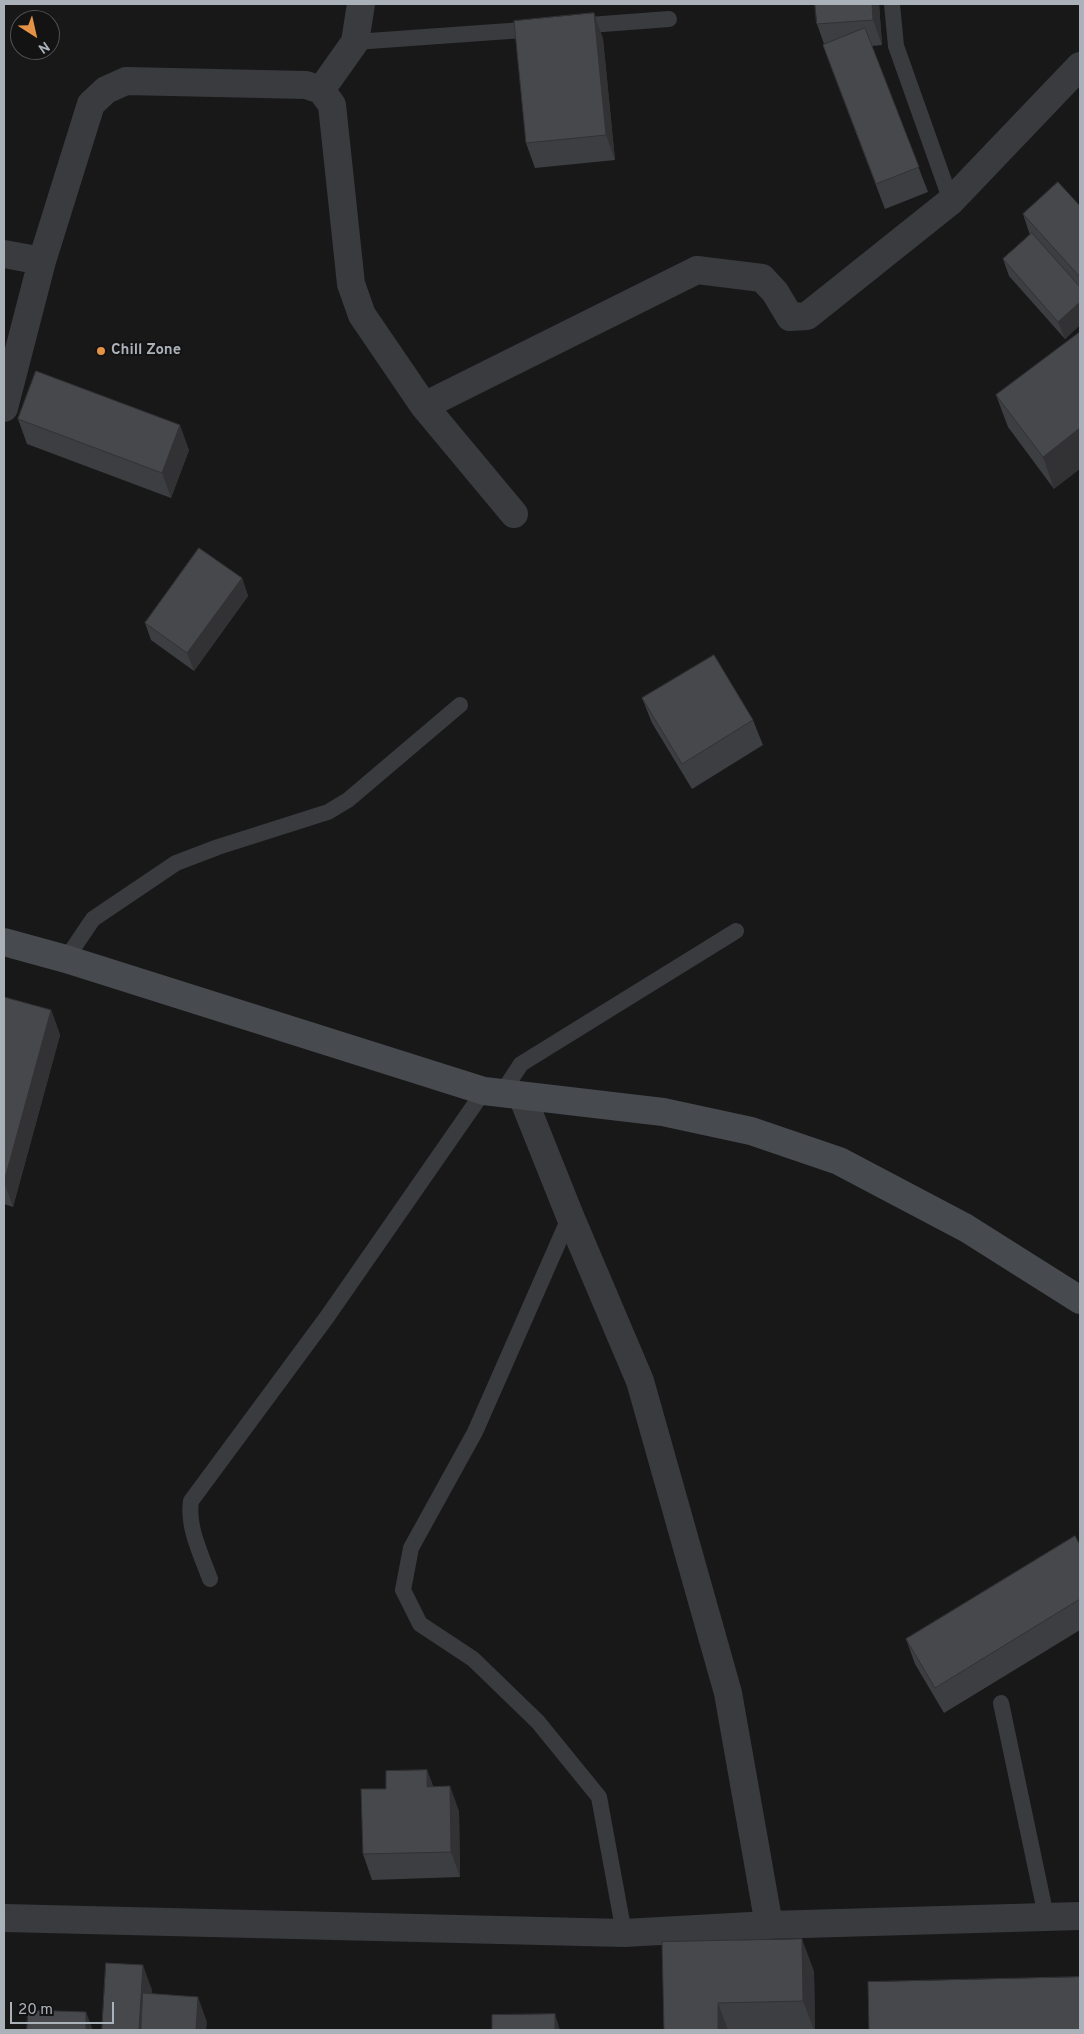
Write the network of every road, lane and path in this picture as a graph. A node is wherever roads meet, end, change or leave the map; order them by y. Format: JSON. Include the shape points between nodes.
{"nodes":[{"id":1,"x":361,"y":4,"type":"edge"},
{"id":2,"x":892,"y":4,"type":"edge"},
{"id":3,"x":669,"y":20,"type":"dead end"},
{"id":4,"x":355,"y":42,"type":"junction"},
{"id":5,"x":1080,"y":66,"type":"edge"},
{"id":6,"x":320,"y":90,"type":"junction"},
{"id":7,"x":951,"y":201,"type":"junction"},
{"id":8,"x":4,"y":254,"type":"edge"},
{"id":9,"x":42,"y":261,"type":"junction"},
{"id":10,"x":424,"y":406,"type":"junction"},
{"id":11,"x":4,"y":408,"type":"edge"},
{"id":12,"x":514,"y":514,"type":"dead end"},
{"id":13,"x":460,"y":704,"type":"dead end"},
{"id":14,"x":736,"y":931,"type":"dead end"},
{"id":15,"x":4,"y":942,"type":"edge"},
{"id":16,"x":66,"y":959,"type":"junction"},
{"id":17,"x":503,"y":1093,"type":"junction"},
{"id":18,"x":570,"y":1216,"type":"junction"},
{"id":19,"x":1080,"y":1300,"type":"edge"},
{"id":20,"x":210,"y":1579,"type":"dead end"},
{"id":21,"x":1001,"y":1703,"type":"dead end"},
{"id":22,"x":1046,"y":1916,"type":"junction"},
{"id":23,"x":1080,"y":1916,"type":"edge"},
{"id":24,"x":4,"y":1918,"type":"edge"},
{"id":25,"x":769,"y":1925,"type":"junction"},
{"id":26,"x":624,"y":1933,"type":"junction"}],
"edges":[{"from":1,"to":4,"type":"street"},
{"from":2,"to":7,"type":"lane","via":[[896,46]]},
{"from":3,"to":4,"type":"lane"},
{"from":4,"to":6,"type":"street"},
{"from":5,"to":7,"type":"street"},
{"from":6,"to":9,"type":"street","via":[[306,84],[126,81],[106,90],[91,104]]},
{"from":6,"to":10,"type":"street","via":[[332,105],[351,284],[362,315]]},
{"from":7,"to":10,"type":"street","via":[[807,316],[790,317],[762,278],[697,270]]},
{"from":8,"to":9,"type":"street"},
{"from":9,"to":11,"type":"street"},
{"from":10,"to":12,"type":"street"},
{"from":13,"to":16,"type":"lane","via":[[348,800],[328,812],[176,863],[93,919]]},
{"from":14,"to":17,"type":"lane","via":[[521,1064]]},
{"from":15,"to":16,"type":"street"},
{"from":16,"to":17,"type":"street"},
{"from":17,"to":18,"type":"street"},
{"from":17,"to":19,"type":"street","via":[[663,1112],[751,1131],[839,1161],[966,1228]]},
{"from":17,"to":20,"type":"lane","via":[[327,1317],[191,1501],[191,1526]]},
{"from":18,"to":25,"type":"street","via":[[640,1381],[725,1684]]},
{"from":18,"to":26,"type":"lane","via":[[475,1432],[410,1548],[403,1590],[420,1624],[479,1665],[538,1722],[599,1797]]},
{"from":21,"to":22,"type":"lane"},
{"from":22,"to":23,"type":"street"},
{"from":22,"to":25,"type":"street"},
{"from":24,"to":26,"type":"street"},
{"from":25,"to":26,"type":"street"}]}
